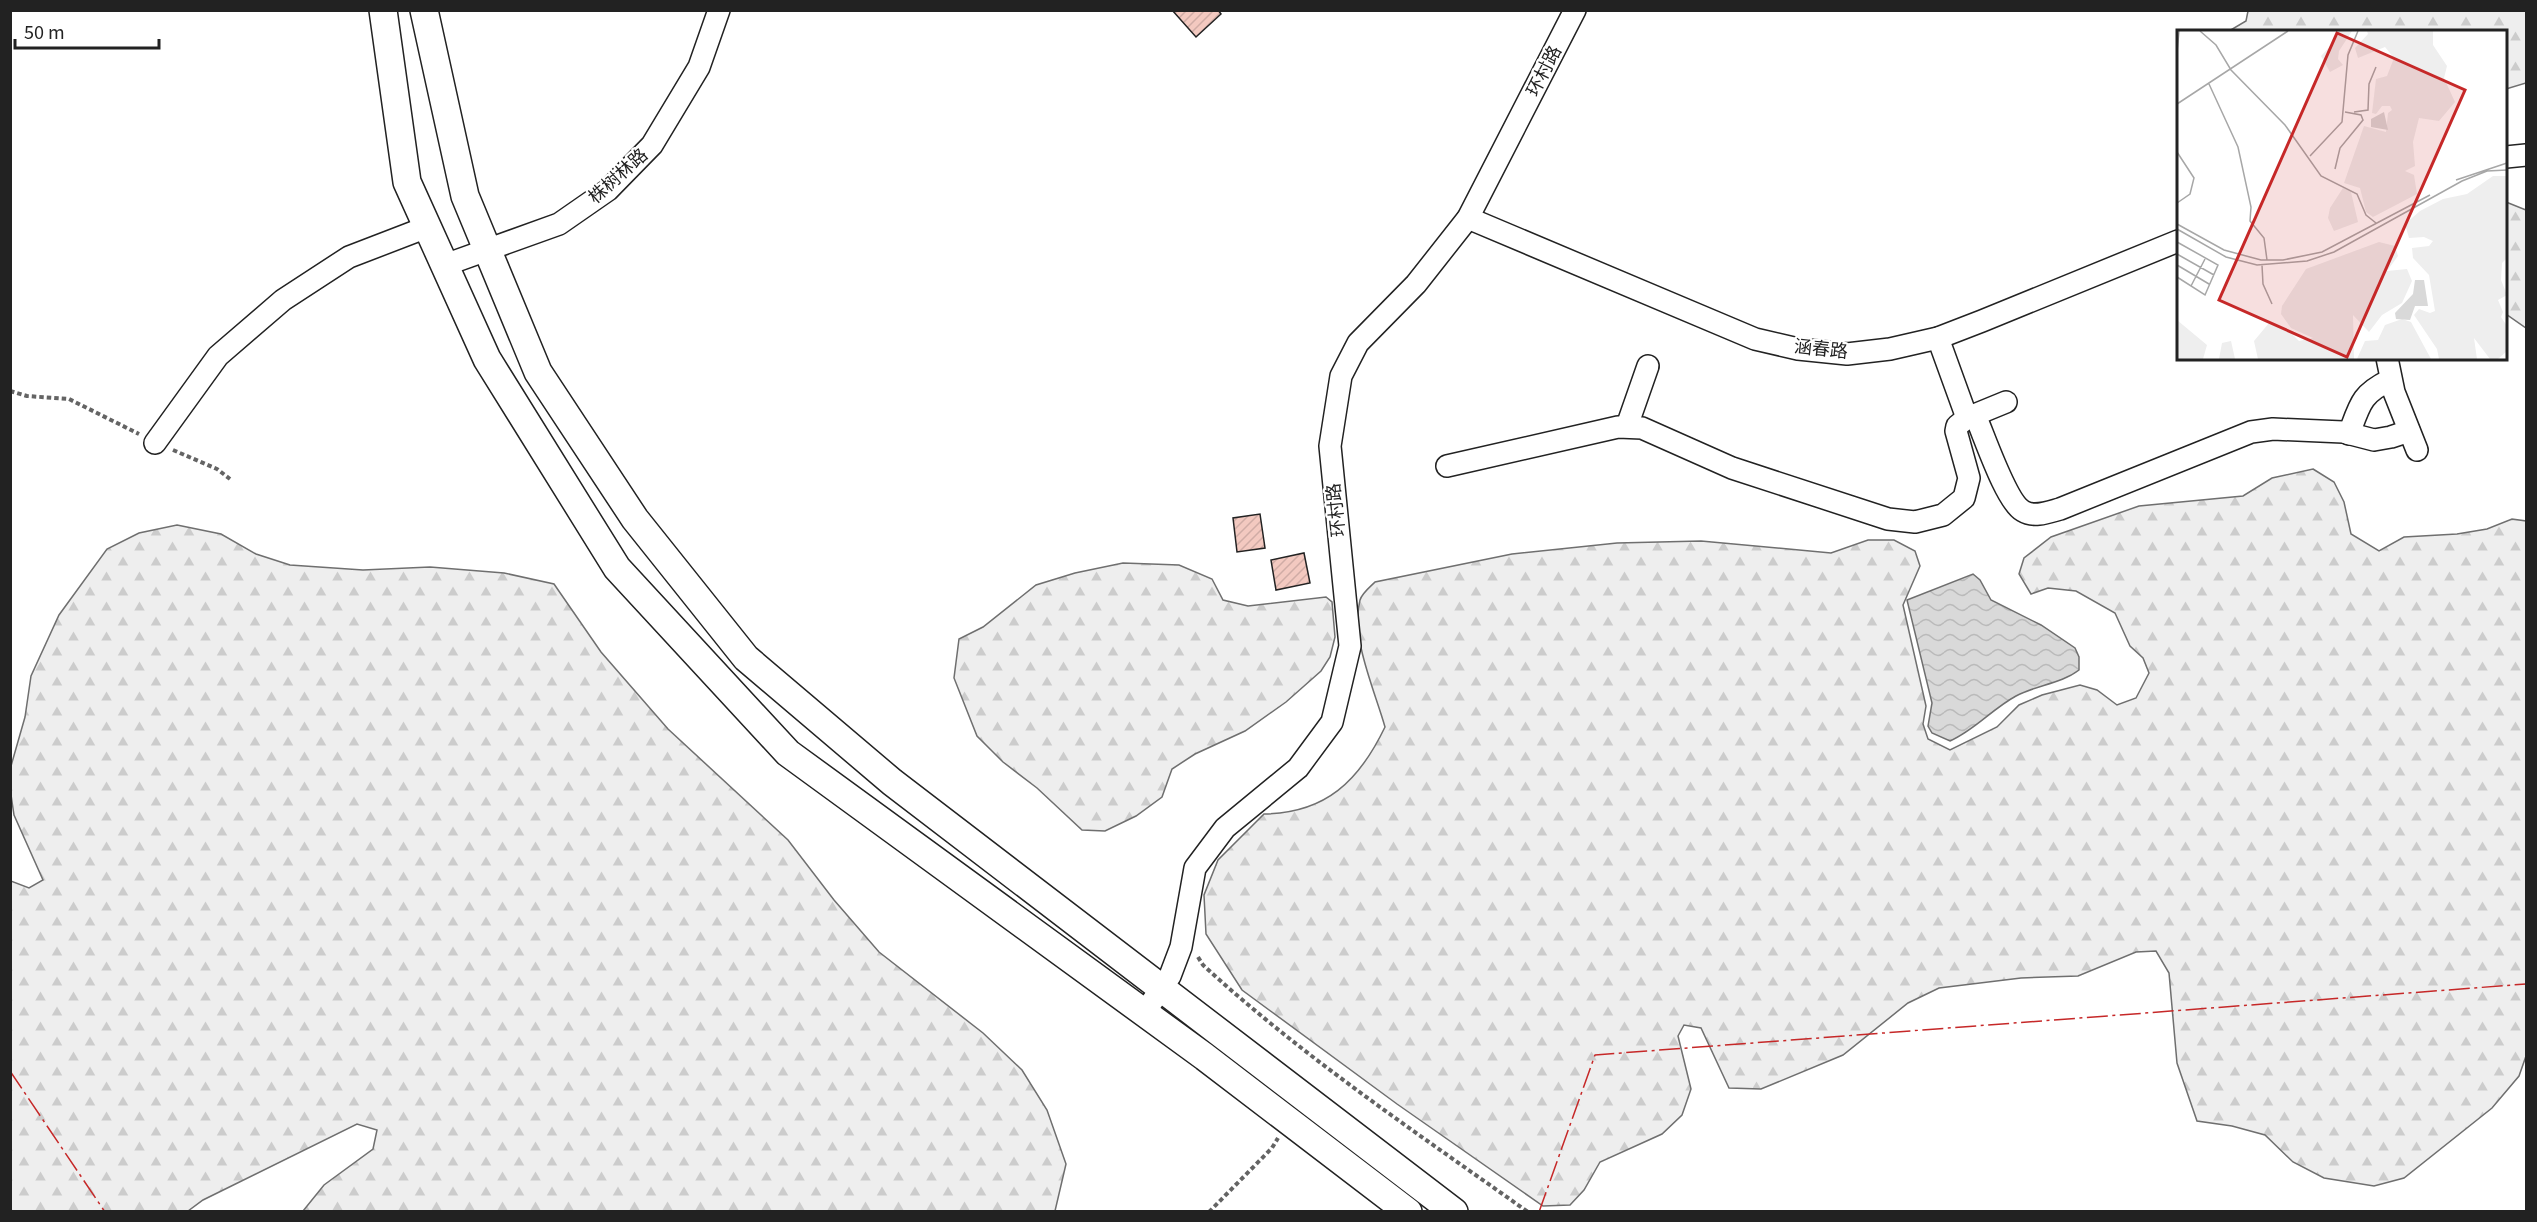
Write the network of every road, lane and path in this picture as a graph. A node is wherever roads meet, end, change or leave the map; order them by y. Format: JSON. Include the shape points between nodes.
{"nodes":[{"id":1,"x":383,"y":10,"type":"edge"},
{"id":2,"x":424,"y":10,"type":"edge"},
{"id":3,"x":719,"y":10,"type":"edge"},
{"id":4,"x":1575,"y":10,"type":"edge"},
{"id":5,"x":2526,"y":155,"type":"edge"},
{"id":6,"x":2507,"y":157,"type":"edge"},
{"id":7,"x":1468,"y":218,"type":"junction"},
{"id":8,"x":427,"y":227,"type":"junction"},
{"id":9,"x":2177,"y":241,"type":"edge"},
{"id":10,"x":487,"y":248,"type":"junction"},
{"id":11,"x":444,"y":265,"type":"junction"},
{"id":12,"x":1938,"y":338,"type":"junction"},
{"id":13,"x":2387,"y":360,"type":"edge"},
{"id":14,"x":1648,"y":366,"type":"dead end"},
{"id":15,"x":2390,"y":380,"type":"junction"},
{"id":16,"x":10,"y":391,"type":"edge"},
{"id":17,"x":2006,"y":402,"type":"dead end"},
{"id":18,"x":1971,"y":417,"type":"junction"},
{"id":19,"x":1627,"y":426,"type":"junction"},
{"id":20,"x":2349,"y":434,"type":"junction"},
{"id":21,"x":155,"y":443,"type":"junction"},
{"id":22,"x":1447,"y":466,"type":"dead end"},
{"id":23,"x":230,"y":479,"type":"dead end"},
{"id":24,"x":1197,"y":954,"type":"dead end"},
{"id":25,"x":1162,"y":989,"type":"junction"},
{"id":26,"x":1144,"y":1013,"type":"junction"},
{"id":27,"x":1290,"y":1121,"type":"junction"},
{"id":28,"x":1209,"y":1212,"type":"edge"},
{"id":29,"x":1408,"y":1212,"type":"edge"},
{"id":30,"x":1454,"y":1212,"type":"edge"},
{"id":31,"x":1528,"y":1212,"type":"edge"}],
"edges":[{"from":1,"to":8,"type":"main road","via":[[407,182]]},
{"from":2,"to":10,"type":"main road","via":[[465,196]]},
{"from":3,"to":10,"type":"street","name":"株树林路","via":[[699,67],[652,145],[608,190],[559,224]]},
{"from":4,"to":7,"type":"street","name":"环村路"},
{"from":5,"to":6,"type":"street"},
{"from":7,"to":12,"type":"street","name":"涵春路","via":[[1755,339],[1847,354]]},
{"from":7,"to":25,"type":"street","name":"环村路","via":[[1416,284],[1358,343],[1341,376],[1330,446],[1350,646],[1332,722],[1298,768],[1225,828],[1196,868],[1181,947]]},
{"from":8,"to":11,"type":"main road"},
{"from":8,"to":21,"type":"street","via":[[349,257],[283,300],[218,356]]},
{"from":9,"to":12,"type":"street","name":"涵春路"},
{"from":10,"to":11,"type":"street","name":"株树林路"},
{"from":10,"to":25,"type":"main road","via":[[538,372],[635,519],[746,658],[892,783]]},
{"from":11,"to":26,"type":"main road","via":[[487,358],[616,568],[788,753]]},
{"from":12,"to":18,"type":"street"},
{"from":13,"to":15,"type":"street"},
{"from":14,"to":19,"type":"street"},
{"from":15,"to":20,"type":"street","via":[[2372,388]]},
{"from":15,"to":20,"type":"street","via":[[2413,440],[2374,440]]},
{"from":16,"to":21,"type":"path","via":[[69,399]]},
{"from":17,"to":18,"type":"street"},
{"from":18,"to":19,"type":"street","via":[[1956,431],[1970,478],[1964,498],[1943,515],[1915,522],[1888,519],[1732,468],[1642,428]]},
{"from":18,"to":20,"type":"street","via":[[2012,501],[2024,512],[2039,514],[2251,432],[2273,429]]},
{"from":19,"to":22,"type":"street"},
{"from":21,"to":23,"type":"path","via":[[217,469]]},
{"from":24,"to":31,"type":"path","via":[[1203,965],[1253,1011]]},
{"from":25,"to":26,"type":"street","name":"环村路"},
{"from":25,"to":30,"type":"main road"},
{"from":26,"to":27,"type":"main road"},
{"from":27,"to":28,"type":"path","via":[[1272,1148]]},
{"from":27,"to":29,"type":"main road"}]}
